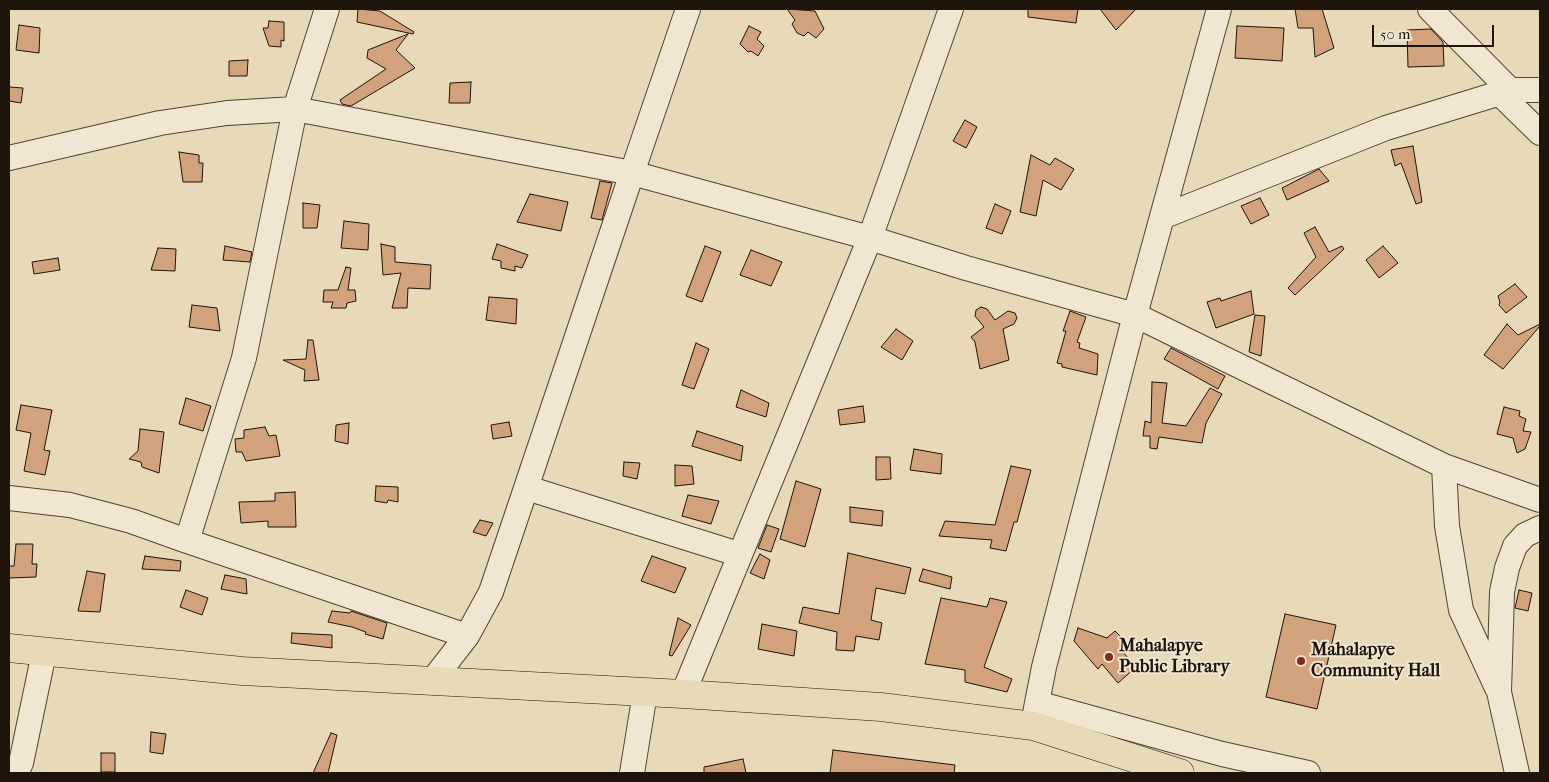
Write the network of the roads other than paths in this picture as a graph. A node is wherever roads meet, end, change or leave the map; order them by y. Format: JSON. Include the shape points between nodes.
{"nodes":[{"id":1,"x":327,"y":9,"type":"edge"},
{"id":2,"x":688,"y":9,"type":"edge"},
{"id":3,"x":951,"y":9,"type":"edge"},
{"id":4,"x":1219,"y":9,"type":"edge"},
{"id":5,"x":1430,"y":9,"type":"edge"},
{"id":6,"x":1540,"y":90,"type":"edge"},
{"id":7,"x":1505,"y":92,"type":"junction"},
{"id":8,"x":295,"y":109,"type":"junction"},
{"id":9,"x":1540,"y":133,"type":"edge"},
{"id":10,"x":9,"y":158,"type":"edge"},
{"id":11,"x":632,"y":173,"type":"junction"},
{"id":12,"x":1162,"y":217,"type":"junction"},
{"id":13,"x":870,"y":238,"type":"junction"},
{"id":14,"x":1135,"y":315,"type":"junction"},
{"id":15,"x":1444,"y":466,"type":"junction"},
{"id":16,"x":527,"y":488,"type":"junction"},
{"id":17,"x":9,"y":498,"type":"edge"},
{"id":18,"x":1540,"y":500,"type":"edge"},
{"id":19,"x":1540,"y":528,"type":"edge"},
{"id":20,"x":187,"y":541,"type":"junction"},
{"id":21,"x":738,"y":554,"type":"junction"},
{"id":22,"x":467,"y":636,"type":"junction"},
{"id":23,"x":9,"y":648,"type":"edge"},
{"id":24,"x":44,"y":653,"type":"junction"},
{"id":25,"x":432,"y":681,"type":"junction"},
{"id":26,"x":1499,"y":692,"type":"junction"},
{"id":27,"x":645,"y":694,"type":"junction"},
{"id":28,"x":683,"y":694,"type":"junction"},
{"id":29,"x":1035,"y":715,"type":"junction"},
{"id":30,"x":16,"y":773,"type":"edge"},
{"id":31,"x":632,"y":773,"type":"edge"},
{"id":32,"x":1180,"y":773,"type":"edge"},
{"id":33,"x":1308,"y":773,"type":"edge"},
{"id":34,"x":1517,"y":773,"type":"edge"}],
"edges":[{"from":1,"to":8,"type":"street"},
{"from":2,"to":11,"type":"street"},
{"from":3,"to":13,"type":"street"},
{"from":4,"to":12,"type":"street"},
{"from":5,"to":7,"type":"street"},
{"from":6,"to":7,"type":"street"},
{"from":7,"to":9,"type":"street"},
{"from":7,"to":12,"type":"street","via":[[1386,128]]},
{"from":8,"to":10,"type":"street","via":[[227,113],[160,123]]},
{"from":8,"to":11,"type":"street"},
{"from":8,"to":20,"type":"street","via":[[244,358]]},
{"from":11,"to":13,"type":"street"},
{"from":11,"to":16,"type":"street"},
{"from":12,"to":14,"type":"street"},
{"from":13,"to":14,"type":"street"},
{"from":13,"to":21,"type":"street"},
{"from":14,"to":15,"type":"street"},
{"from":14,"to":29,"type":"street","via":[[1044,667]]},
{"from":15,"to":18,"type":"street"},
{"from":15,"to":26,"type":"street","via":[[1447,526],[1461,610]]},
{"from":16,"to":21,"type":"street"},
{"from":16,"to":22,"type":"street","via":[[491,592]]},
{"from":17,"to":20,"type":"street","via":[[70,505],[131,521]]},
{"from":19,"to":26,"type":"street","via":[[1525,535],[1515,546],[1506,568],[1502,592]]},
{"from":20,"to":22,"type":"street"},
{"from":21,"to":28,"type":"street"},
{"from":22,"to":25,"type":"street"},
{"from":23,"to":24,"type":"main road"},
{"from":24,"to":25,"type":"main road","via":[[242,671]]},
{"from":24,"to":30,"type":"street","via":[[21,763]]},
{"from":25,"to":27,"type":"main road"},
{"from":26,"to":34,"type":"street"},
{"from":27,"to":28,"type":"main road"},
{"from":27,"to":31,"type":"street"},
{"from":28,"to":29,"type":"main road"},
{"from":29,"to":32,"type":"main road"},
{"from":29,"to":33,"type":"street"}]}
